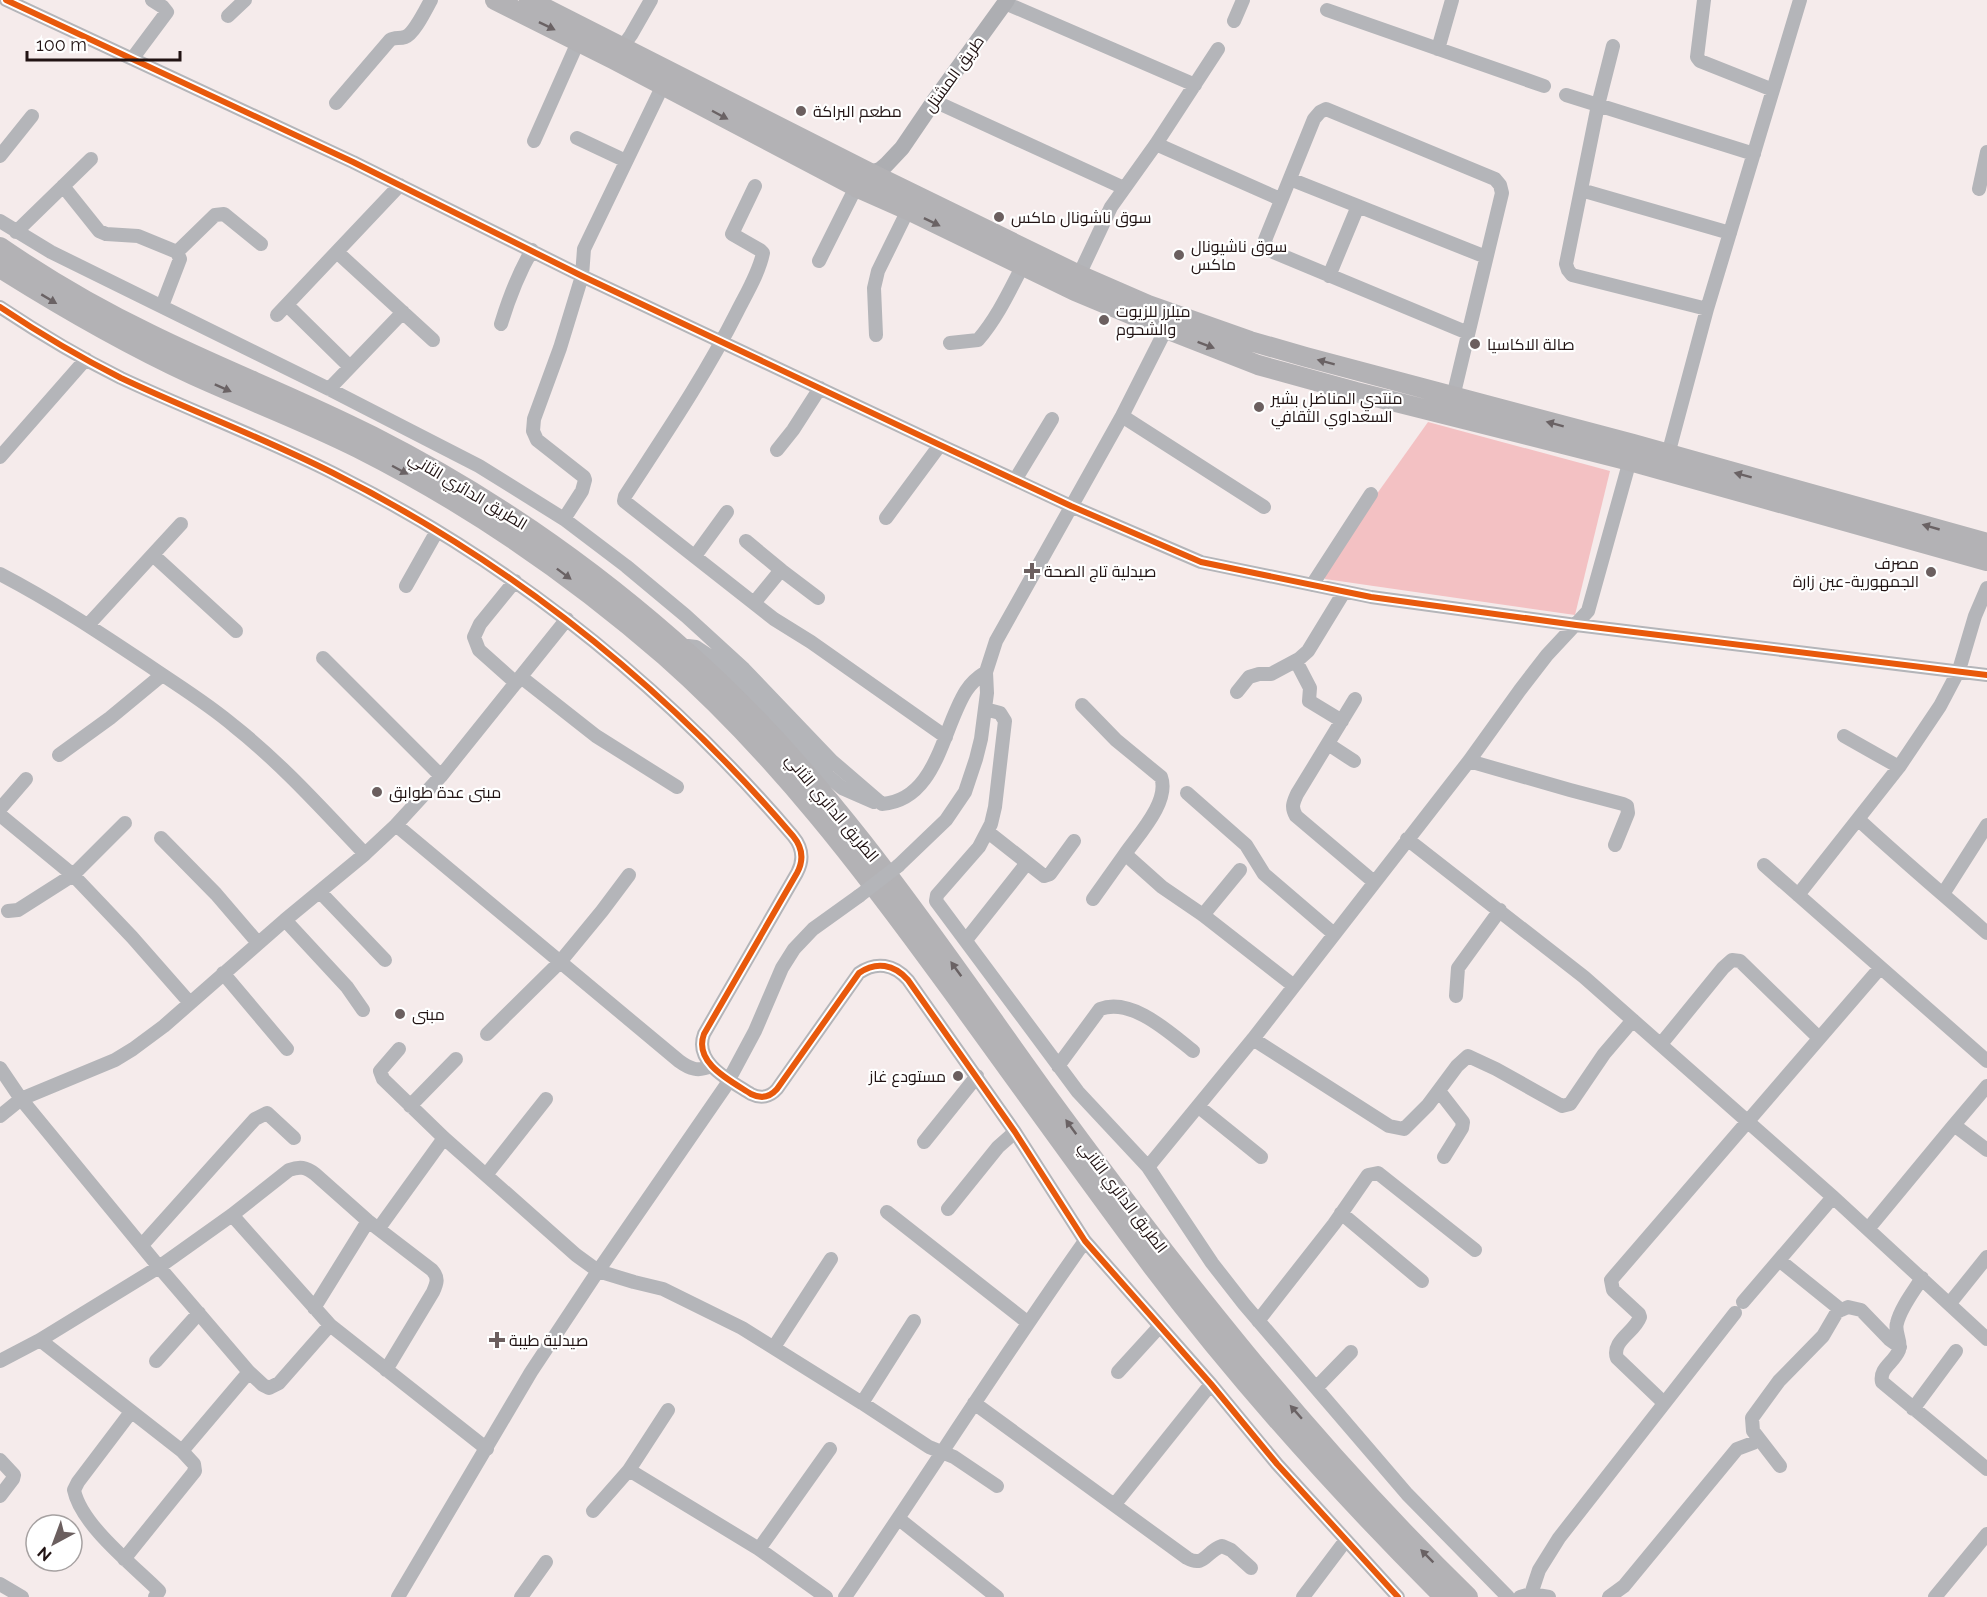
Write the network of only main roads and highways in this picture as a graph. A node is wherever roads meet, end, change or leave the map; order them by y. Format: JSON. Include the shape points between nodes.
{"nodes":[{"id":1,"x":495,"y":0,"type":"edge"},
{"id":2,"x":529,"y":0,"type":"edge"},
{"id":3,"x":1006,"y":2,"type":"edge"},
{"id":4,"x":618,"y":53,"type":"junction"},
{"id":5,"x":902,"y":148,"type":"junction"},
{"id":6,"x":870,"y":173,"type":"junction"},
{"id":7,"x":896,"y":185,"type":"junction"},
{"id":8,"x":0,"y":247,"type":"edge"},
{"id":9,"x":0,"y":268,"type":"edge"},
{"id":10,"x":1351,"y":369,"type":"junction"},
{"id":11,"x":1345,"y":389,"type":"junction"},
{"id":12,"x":1632,"y":452,"type":"junction"},
{"id":13,"x":1666,"y":463,"type":"junction"},
{"id":14,"x":1987,"y":543,"type":"edge"},
{"id":15,"x":1987,"y":561,"type":"edge"},
{"id":16,"x":1444,"y":1597,"type":"edge"},
{"id":17,"x":1468,"y":1597,"type":"edge"}],
"edges":[{"from":1,"to":4,"type":"highway","one_way":true,"via":[[578,42]]},
{"from":2,"to":4,"type":"highway"},
{"from":3,"to":5,"type":"main road","name":"طريق المشتل"},
{"from":4,"to":6,"type":"highway"},
{"from":4,"to":11,"type":"highway","one_way":true,"via":[[663,85],[856,187],[1075,291],[1258,365]]},
{"from":5,"to":6,"type":"main road","name":"طريق المشتل","via":[[880,170]]},
{"from":5,"to":7,"type":"main road","name":"طريق المشتل","via":[[895,167]]},
{"from":6,"to":7,"type":"highway"},
{"from":10,"to":7,"type":"highway","one_way":true,"via":[[1250,341],[1149,305]]},
{"from":17,"to":8,"type":"highway","name":"الطريق الدائري الثاني","one_way":true,"via":[[1385,1512],[1247,1355],[1180,1272],[845,820],[741,703],[622,597],[507,512],[327,414],[118,318]]},
{"from":9,"to":16,"type":"highway","name":"الطريق الدائري الثاني","one_way":true,"via":[[115,336],[328,433],[459,504],[577,584],[695,684],[785,776],[855,859],[1146,1257],[1228,1362],[1329,1477]]},
{"from":10,"to":11,"type":"highway"},
{"from":12,"to":10,"type":"highway","one_way":true},
{"from":11,"to":12,"type":"highway"},
{"from":12,"to":13,"type":"highway"},
{"from":14,"to":13,"type":"highway","one_way":true},
{"from":13,"to":15,"type":"highway"}]}
